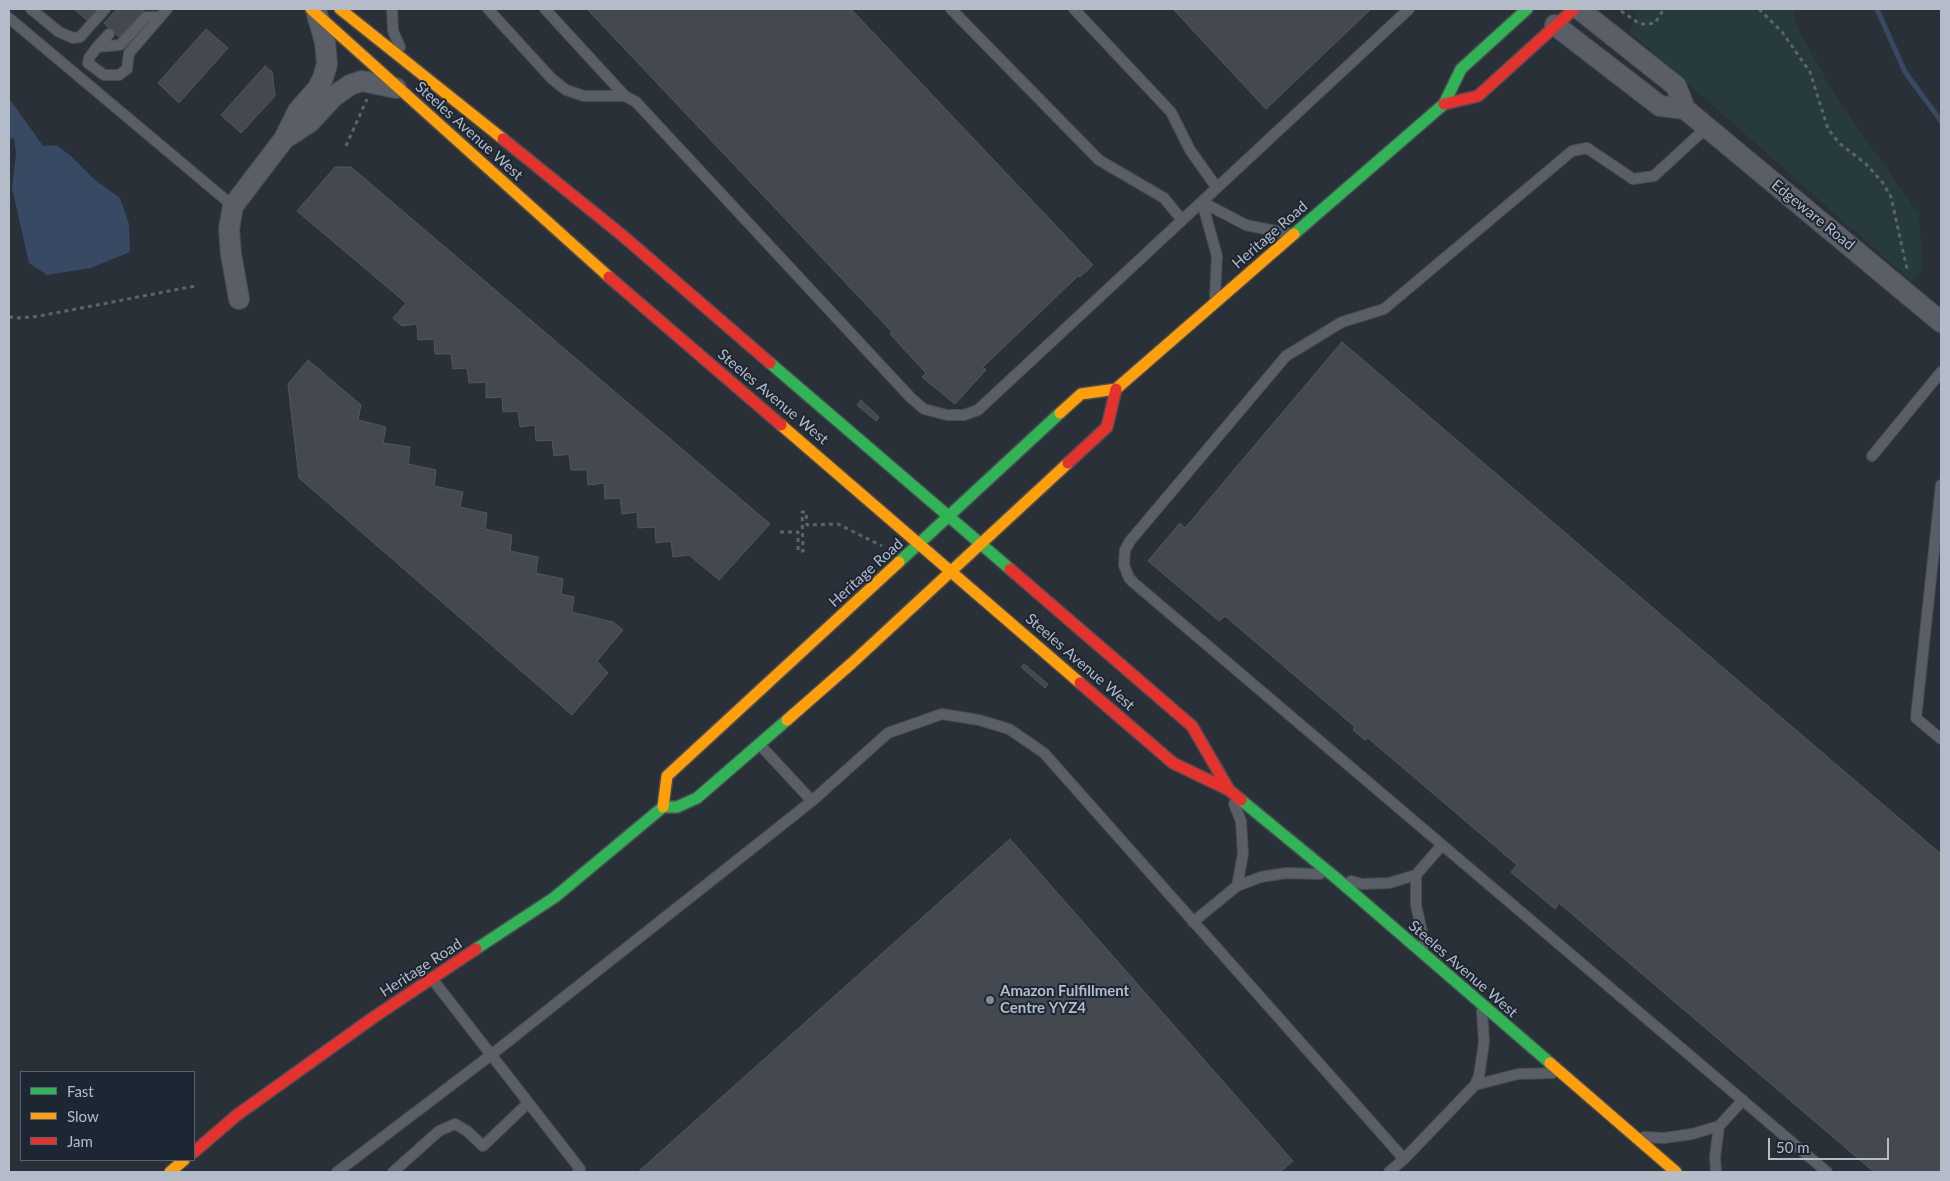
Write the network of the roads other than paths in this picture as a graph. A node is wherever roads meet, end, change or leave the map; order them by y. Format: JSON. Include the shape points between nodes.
{"nodes":[{"id":1,"x":31,"y":9,"type":"edge"},
{"id":2,"x":104,"y":9,"type":"edge"},
{"id":3,"x":167,"y":9,"type":"edge"},
{"id":4,"x":340,"y":9,"type":"edge"},
{"id":5,"x":392,"y":9,"type":"edge"},
{"id":6,"x":488,"y":9,"type":"edge"},
{"id":7,"x":545,"y":9,"type":"edge"},
{"id":8,"x":951,"y":9,"type":"edge"},
{"id":9,"x":1074,"y":9,"type":"edge"},
{"id":10,"x":1409,"y":9,"type":"edge"},
{"id":11,"x":1527,"y":9,"type":"edge"},
{"id":12,"x":1574,"y":9,"type":"edge"},
{"id":13,"x":1579,"y":9,"type":"edge"},
{"id":14,"x":314,"y":11,"type":"edge"},
{"id":15,"x":159,"y":17,"type":"junction"},
{"id":16,"x":9,"y":18,"type":"edge"},
{"id":17,"x":1549,"y":20,"type":"junction"},
{"id":18,"x":109,"y":34,"type":"dead end"},
{"id":19,"x":96,"y":47,"type":"junction"},
{"id":20,"x":404,"y":60,"type":"junction"},
{"id":21,"x":401,"y":89,"type":"junction"},
{"id":22,"x":625,"y":96,"type":"junction"},
{"id":23,"x":1444,"y":104,"type":"junction"},
{"id":24,"x":1685,"y":109,"type":"junction"},
{"id":25,"x":1706,"y":128,"type":"junction"},
{"id":26,"x":284,"y":139,"type":"junction"},
{"id":27,"x":1217,"y":188,"type":"junction"},
{"id":28,"x":1202,"y":202,"type":"junction"},
{"id":29,"x":233,"y":206,"type":"junction"},
{"id":30,"x":1182,"y":220,"type":"junction"},
{"id":31,"x":1294,"y":235,"type":"junction"},
{"id":32,"x":239,"y":299,"type":"dead end"},
{"id":33,"x":1214,"y":304,"type":"junction"},
{"id":34,"x":1941,"y":322,"type":"edge"},
{"id":35,"x":1941,"y":372,"type":"edge"},
{"id":36,"x":1116,"y":389,"type":"junction"},
{"id":37,"x":1872,"y":456,"type":"dead end"},
{"id":38,"x":1941,"y":485,"type":"edge"},
{"id":39,"x":949,"y":517,"type":"junction"},
{"id":40,"x":920,"y":543,"type":"junction"},
{"id":41,"x":980,"y":543,"type":"junction"},
{"id":42,"x":952,"y":570,"type":"junction"},
{"id":43,"x":1941,"y":739,"type":"edge"},
{"id":44,"x":760,"y":746,"type":"junction"},
{"id":45,"x":1229,"y":790,"type":"junction"},
{"id":46,"x":812,"y":801,"type":"junction"},
{"id":47,"x":663,"y":807,"type":"junction"},
{"id":48,"x":1442,"y":845,"type":"junction"},
{"id":49,"x":1416,"y":875,"type":"junction"},
{"id":50,"x":1336,"y":878,"type":"junction"},
{"id":51,"x":1237,"y":886,"type":"junction"},
{"id":52,"x":1193,"y":922,"type":"junction"},
{"id":53,"x":1432,"y":962,"type":"junction"},
{"id":54,"x":432,"y":979,"type":"junction"},
{"id":55,"x":1482,"y":1004,"type":"junction"},
{"id":56,"x":491,"y":1055,"type":"junction"},
{"id":57,"x":1560,"y":1073,"type":"junction"},
{"id":58,"x":1475,"y":1085,"type":"junction"},
{"id":59,"x":1742,"y":1100,"type":"junction"},
{"id":60,"x":528,"y":1103,"type":"junction"},
{"id":61,"x":1719,"y":1126,"type":"junction"},
{"id":62,"x":1635,"y":1137,"type":"junction"},
{"id":63,"x":195,"y":1151,"type":"edge"},
{"id":64,"x":1404,"y":1159,"type":"junction"},
{"id":65,"x":183,"y":1161,"type":"edge"},
{"id":66,"x":579,"y":1171,"type":"edge"},
{"id":67,"x":170,"y":1172,"type":"edge"},
{"id":68,"x":337,"y":1172,"type":"edge"},
{"id":69,"x":393,"y":1172,"type":"edge"},
{"id":70,"x":1389,"y":1172,"type":"edge"},
{"id":71,"x":1676,"y":1172,"type":"edge"},
{"id":72,"x":1716,"y":1172,"type":"edge"},
{"id":73,"x":1827,"y":1172,"type":"edge"}],
"edges":[{"from":1,"to":2,"type":"lane","via":[[73,38],[80,36]]},
{"from":3,"to":15,"type":"lane"},
{"from":4,"to":20,"type":"main road","name":"Steeles Avenue West"},
{"from":5,"to":20,"type":"lane","via":[[393,30]]},
{"from":6,"to":22,"type":"lane","via":[[566,90],[584,96]]},
{"from":7,"to":22,"type":"lane"},
{"from":8,"to":30,"type":"lane","via":[[1099,160],[1164,198]]},
{"from":9,"to":27,"type":"lane","via":[[1171,112],[1190,150]]},
{"from":10,"to":27,"type":"lane"},
{"from":11,"to":23,"type":"main road","name":"Heritage Road","via":[[1461,69]]},
{"from":12,"to":17,"type":"main road","name":"Heritage Road"},
{"from":13,"to":24,"type":"street","name":"Edgeware Road","via":[[1676,86]]},
{"from":14,"to":21,"type":"main road","name":"Steeles Avenue West"},
{"from":14,"to":26,"type":"street","via":[[325,42],[327,64],[318,88],[298,111]]},
{"from":15,"to":19,"type":"lane","via":[[146,17],[120,45]]},
{"from":15,"to":19,"type":"lane","via":[[129,53],[127,69],[119,75],[104,75],[88,63]]},
{"from":16,"to":29,"type":"lane"},
{"from":17,"to":23,"type":"main road","name":"Heritage Road","via":[[1478,96]]},
{"from":17,"to":24,"type":"street","via":[[1660,106]]},
{"from":18,"to":19,"type":"lane"},
{"from":20,"to":39,"type":"main road","name":"Steeles Avenue West","via":[[623,236]]},
{"from":21,"to":26,"type":"street","via":[[376,82],[362,81],[350,85],[333,97],[310,122]]},
{"from":21,"to":40,"type":"main road","name":"Steeles Avenue West","via":[[570,242]]},
{"from":22,"to":30,"type":"lane","via":[[636,102],[910,398],[924,409],[947,415],[964,415],[978,410]]},
{"from":23,"to":31,"type":"main road","name":"Heritage Road"},
{"from":24,"to":25,"type":"street","name":"Edgeware Road"},
{"from":25,"to":34,"type":"street","name":"Edgeware Road"},
{"from":25,"to":48,"type":"lane","via":[[1654,176],[1634,180],[1587,148],[1572,151],[1384,309],[1342,322],[1286,356],[1125,550],[1124,566],[1134,583]]},
{"from":26,"to":29,"type":"street"},
{"from":27,"to":28,"type":"lane"},
{"from":28,"to":30,"type":"lane"},
{"from":28,"to":31,"type":"lane","via":[[1246,225]]},
{"from":28,"to":33,"type":"lane","via":[[1217,256]]},
{"from":29,"to":32,"type":"street","via":[[229,229]]},
{"from":31,"to":33,"type":"main road","name":"Heritage Road"},
{"from":33,"to":36,"type":"main road","name":"Heritage Road"},
{"from":35,"to":37,"type":"lane"},
{"from":36,"to":39,"type":"main road","name":"Heritage Road","via":[[1081,394]]},
{"from":36,"to":41,"type":"main road","via":[[1106,427]]},
{"from":38,"to":43,"type":"lane","via":[[1916,718]]},
{"from":39,"to":40,"type":"main road","name":"Heritage Road"},
{"from":39,"to":41,"type":"main road","name":"Steeles Avenue West"},
{"from":40,"to":42,"type":"main road","name":"Steeles Avenue West"},
{"from":40,"to":47,"type":"main road","name":"Heritage Road","via":[[667,776]]},
{"from":41,"to":42,"type":"main road"},
{"from":41,"to":45,"type":"main road","name":"Steeles Avenue West","via":[[1192,726]]},
{"from":42,"to":44,"type":"main road"},
{"from":42,"to":45,"type":"main road","name":"Steeles Avenue West","via":[[1173,763]]},
{"from":44,"to":46,"type":"lane"},
{"from":44,"to":47,"type":"main road","via":[[697,798],[687,804]]},
{"from":45,"to":50,"type":"main road","name":"Steeles Avenue West"},
{"from":45,"to":51,"type":"lane","via":[[1240,821],[1244,854]]},
{"from":46,"to":52,"type":"lane","via":[[888,733],[917,722],[942,714],[1009,729],[1044,753]]},
{"from":46,"to":56,"type":"lane"},
{"from":47,"to":54,"type":"main road","name":"Heritage Road","via":[[554,897]]},
{"from":48,"to":49,"type":"lane"},
{"from":48,"to":59,"type":"lane"},
{"from":49,"to":50,"type":"lane","via":[[1389,883],[1362,884]]},
{"from":49,"to":53,"type":"lane","via":[[1416,905],[1421,934]]},
{"from":50,"to":51,"type":"lane","via":[[1286,873],[1261,877]]},
{"from":50,"to":53,"type":"main road","name":"Steeles Avenue West"},
{"from":51,"to":52,"type":"lane"},
{"from":52,"to":64,"type":"lane"},
{"from":53,"to":55,"type":"main road","name":"Steeles Avenue West"},
{"from":54,"to":56,"type":"lane"},
{"from":54,"to":63,"type":"main road","name":"Heritage Road","via":[[245,1110]]},
{"from":55,"to":57,"type":"main road","name":"Steeles Avenue West"},
{"from":55,"to":58,"type":"lane","via":[[1484,1042]]},
{"from":56,"to":60,"type":"lane"},
{"from":56,"to":68,"type":"lane"},
{"from":57,"to":58,"type":"lane","via":[[1518,1074]]},
{"from":57,"to":62,"type":"main road","name":"Steeles Avenue West"},
{"from":58,"to":64,"type":"lane"},
{"from":59,"to":61,"type":"lane"},
{"from":59,"to":73,"type":"lane"},
{"from":60,"to":66,"type":"lane"},
{"from":60,"to":69,"type":"lane","via":[[482,1146],[455,1124],[439,1131]]},
{"from":61,"to":62,"type":"lane","via":[[1664,1138]]},
{"from":61,"to":72,"type":"lane"},
{"from":62,"to":71,"type":"main road","name":"Steeles Avenue West"},
{"from":64,"to":70,"type":"lane"},
{"from":65,"to":67,"type":"main road"}]}
